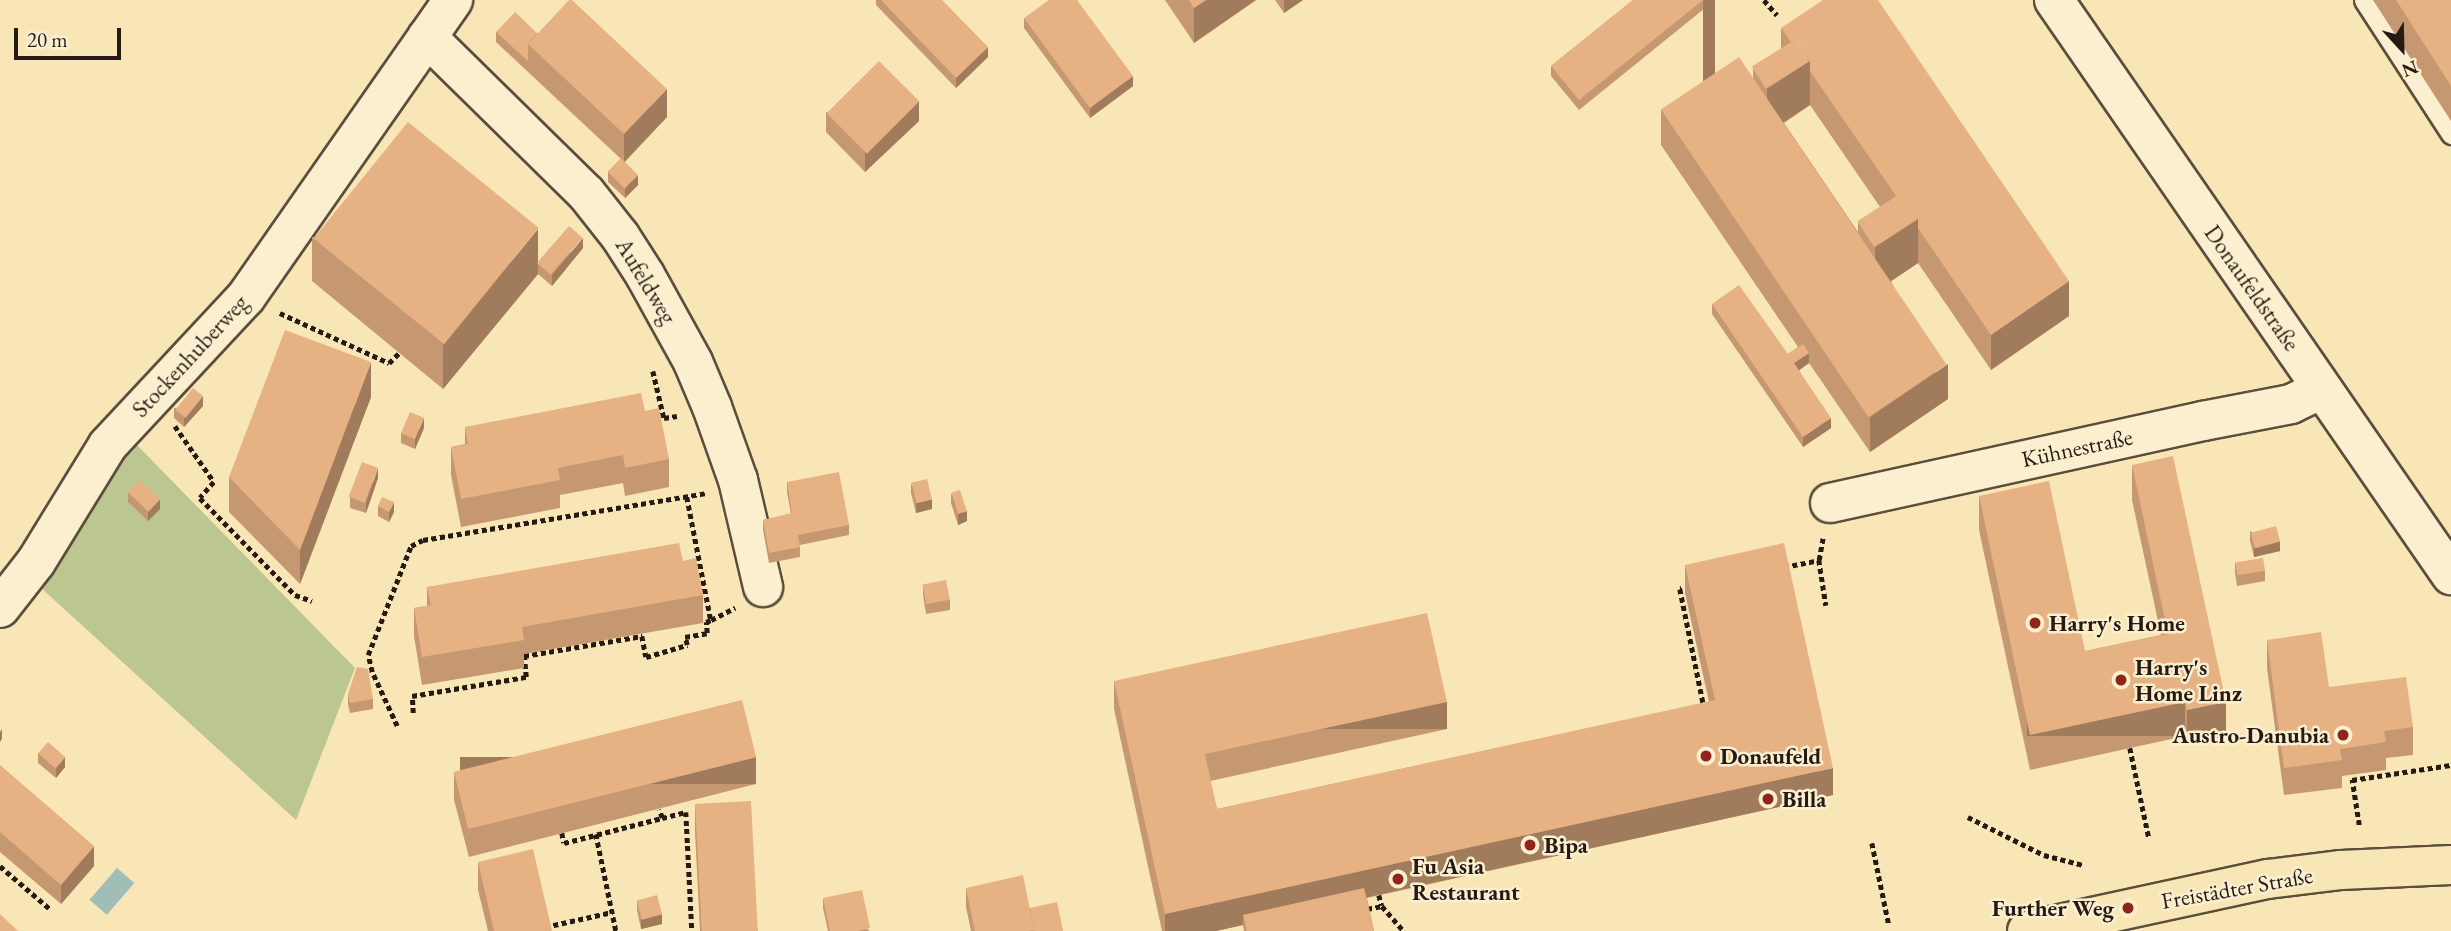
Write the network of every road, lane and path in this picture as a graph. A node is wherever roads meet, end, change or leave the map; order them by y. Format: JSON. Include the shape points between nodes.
{"nodes":[{"id":1,"x":453,"y":0,"type":"edge"},
{"id":2,"x":1765,"y":0,"type":"edge"},
{"id":3,"x":2054,"y":0,"type":"edge"},
{"id":4,"x":2364,"y":0,"type":"edge"},
{"id":5,"x":1777,"y":15,"type":"dead end"},
{"id":6,"x":427,"y":37,"type":"junction"},
{"id":7,"x":2451,"y":134,"type":"edge"},
{"id":8,"x":287,"y":303,"type":"dead end"},
{"id":9,"x":399,"y":353,"type":"dead end"},
{"id":10,"x":651,"y":364,"type":"dead end"},
{"id":11,"x":2322,"y":388,"type":"junction"},
{"id":12,"x":153,"y":395,"type":"junction"},
{"id":13,"x":688,"y":415,"type":"dead end"},
{"id":14,"x":712,"y":492,"type":"dead end"},
{"id":15,"x":687,"y":496,"type":"junction"},
{"id":16,"x":1830,"y":503,"type":"joint"},
{"id":17,"x":1819,"y":559,"type":"junction"},
{"id":18,"x":1776,"y":568,"type":"edge"},
{"id":19,"x":2451,"y":575,"type":"edge"},
{"id":20,"x":1693,"y":586,"type":"edge"},
{"id":21,"x":763,"y":587,"type":"joint"},
{"id":22,"x":312,"y":601,"type":"dead end"},
{"id":23,"x":1826,"y":605,"type":"dead end"},
{"id":24,"x":0,"y":608,"type":"edge"},
{"id":25,"x":711,"y":621,"type":"junction"},
{"id":26,"x":1705,"y":711,"type":"edge"},
{"id":27,"x":413,"y":713,"type":"dead end"},
{"id":28,"x":397,"y":726,"type":"dead end"},
{"id":29,"x":2130,"y":748,"type":"dead end"},
{"id":30,"x":2451,"y":765,"type":"edge"},
{"id":31,"x":659,"y":809,"type":"dead end"},
{"id":32,"x":1968,"y":817,"type":"dead end"},
{"id":33,"x":662,"y":818,"type":"junction"},
{"id":34,"x":2358,"y":825,"type":"dead end"},
{"id":35,"x":562,"y":833,"type":"dead end"},
{"id":36,"x":596,"y":834,"type":"junction"},
{"id":37,"x":2149,"y":838,"type":"dead end"},
{"id":38,"x":1872,"y":843,"type":"dead end"},
{"id":39,"x":2083,"y":864,"type":"dead end"},
{"id":40,"x":2451,"y":865,"type":"edge"},
{"id":41,"x":0,"y":866,"type":"edge"},
{"id":42,"x":1379,"y":895,"type":"dead end"},
{"id":43,"x":1382,"y":906,"type":"junction"},
{"id":44,"x":50,"y":909,"type":"dead end"},
{"id":45,"x":1367,"y":909,"type":"edge"},
{"id":46,"x":612,"y":912,"type":"junction"},
{"id":47,"x":1889,"y":925,"type":"dead end"},
{"id":48,"x":545,"y":927,"type":"edge"},
{"id":49,"x":616,"y":931,"type":"edge"},
{"id":50,"x":692,"y":931,"type":"edge"},
{"id":51,"x":1404,"y":931,"type":"edge"},
{"id":52,"x":2027,"y":931,"type":"edge"}],
"edges":[{"from":1,"to":6,"type":"street","name":"Stockenhuberweg"},
{"from":2,"to":5,"type":"path"},
{"from":3,"to":11,"type":"street","name":"Donaufeldstraße"},
{"from":4,"to":7,"type":"lane"},
{"from":6,"to":12,"type":"street","name":"Stockenhuberweg","via":[[246,298]]},
{"from":6,"to":21,"type":"street","name":"Aufeldweg","via":[[586,193],[639,265],[693,362],[712,407],[738,480]]},
{"from":8,"to":9,"type":"path","via":[[280,313],[389,363]]},
{"from":10,"to":13,"type":"path","via":[[664,418]]},
{"from":11,"to":16,"type":"street","name":"Kühnestraße","via":[[2291,404]]},
{"from":11,"to":19,"type":"street","name":"Donaufeldstraße"},
{"from":12,"to":22,"type":"path","via":[[214,482],[200,498],[295,595]]},
{"from":12,"to":24,"type":"street","name":"Stockenhuberweg","via":[[108,445],[36,562]]},
{"from":14,"to":15,"type":"path"},
{"from":15,"to":25,"type":"path"},
{"from":15,"to":28,"type":"path","via":[[423,540],[411,546],[368,655]]},
{"from":16,"to":17,"type":"path"},
{"from":17,"to":18,"type":"path"},
{"from":17,"to":23,"type":"path"},
{"from":20,"to":26,"type":"path","via":[[1680,589]]},
{"from":21,"to":25,"type":"path","via":[[763,598],[746,601]]},
{"from":25,"to":27,"type":"path","via":[[706,622],[707,633],[685,637],[687,645],[646,657],[642,636],[524,656],[526,677],[412,696]]},
{"from":29,"to":37,"type":"path"},
{"from":30,"to":34,"type":"path","via":[[2352,780]]},
{"from":31,"to":33,"type":"path"},
{"from":32,"to":39,"type":"path","via":[[2044,855]]},
{"from":33,"to":36,"type":"path"},
{"from":33,"to":50,"type":"path","via":[[686,812]]},
{"from":35,"to":36,"type":"path","via":[[565,843]]},
{"from":36,"to":46,"type":"path"},
{"from":38,"to":47,"type":"path"},
{"from":40,"to":52,"type":"main road","name":"Freistädter Straße","via":[[2351,869],[2268,879]]},
{"from":41,"to":44,"type":"path"},
{"from":42,"to":43,"type":"path"},
{"from":43,"to":45,"type":"path"},
{"from":43,"to":51,"type":"path"},
{"from":46,"to":48,"type":"path"},
{"from":46,"to":49,"type":"path"}]}
